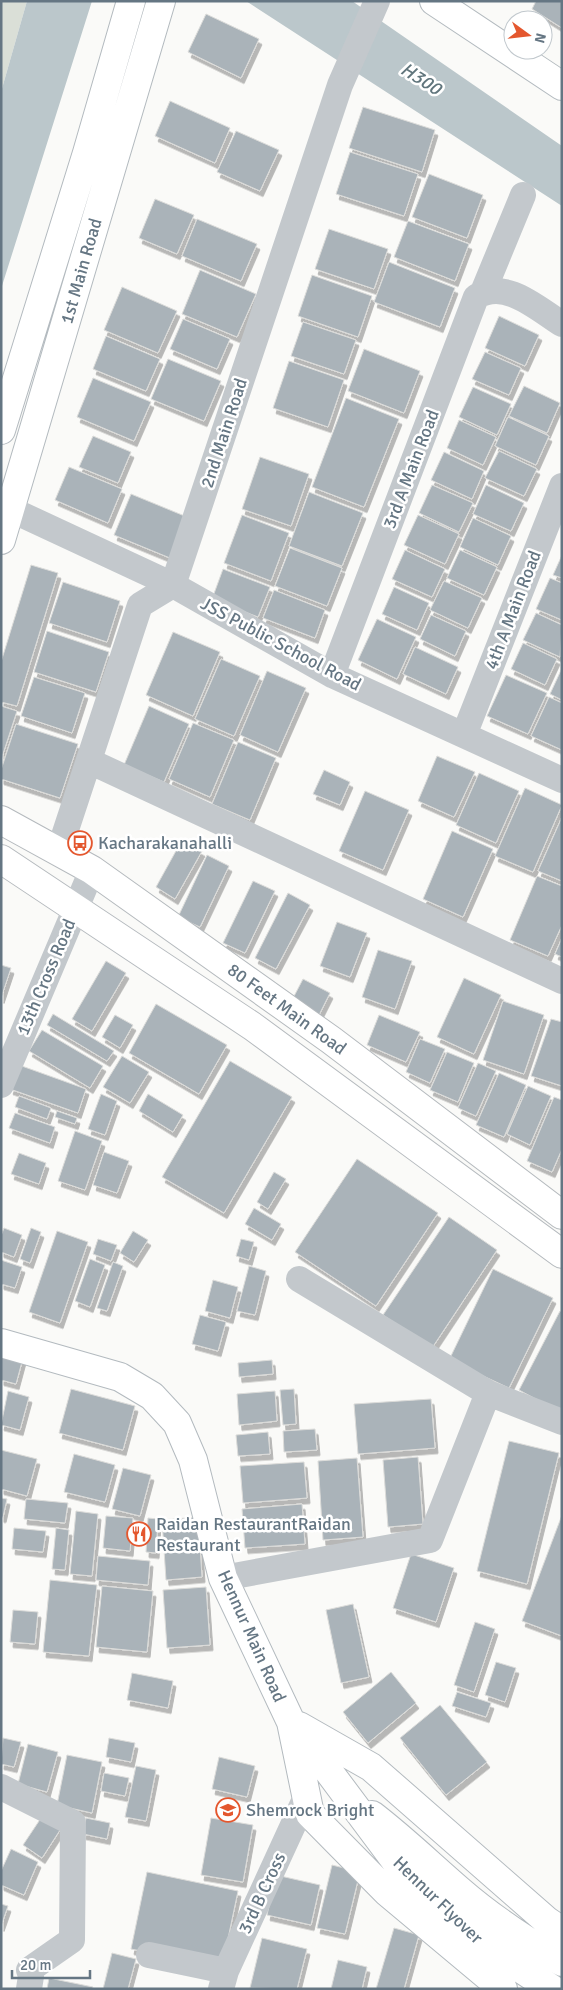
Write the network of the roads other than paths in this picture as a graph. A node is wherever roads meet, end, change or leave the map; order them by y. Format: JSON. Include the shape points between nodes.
{"nodes":[{"id":1,"x":130,"y":1,"type":"edge"},
{"id":2,"x":161,"y":1,"type":"edge"},
{"id":3,"x":434,"y":1,"type":"edge"},
{"id":4,"x":374,"y":7,"type":"edge"},
{"id":5,"x":562,"y":86,"type":"edge"},
{"id":6,"x":522,"y":195,"type":"dead end"},
{"id":7,"x":483,"y":292,"type":"junction"},
{"id":8,"x":562,"y":324,"type":"edge"},
{"id":9,"x":1,"y":430,"type":"edge"},
{"id":10,"x":562,"y":486,"type":"edge"},
{"id":11,"x":6,"y":507,"type":"edge"},
{"id":12,"x":1,"y":540,"type":"edge"},
{"id":13,"x":173,"y":585,"type":"junction"},
{"id":14,"x":332,"y":674,"type":"junction"},
{"id":15,"x":464,"y":735,"type":"junction"},
{"id":16,"x":89,"y":761,"type":"junction"},
{"id":17,"x":562,"y":780,"type":"edge"},
{"id":18,"x":1,"y":820,"type":"edge"},
{"id":19,"x":60,"y":851,"type":"junction"},
{"id":20,"x":1,"y":859,"type":"edge"},
{"id":21,"x":92,"y":870,"type":"junction"},
{"id":22,"x":75,"y":907,"type":"junction"},
{"id":23,"x":562,"y":981,"type":"edge"},
{"id":24,"x":1,"y":1085,"type":"edge"},
{"id":25,"x":562,"y":1215,"type":"edge"},
{"id":26,"x":562,"y":1254,"type":"edge"},
{"id":27,"x":299,"y":1279,"type":"dead end"},
{"id":28,"x":1,"y":1342,"type":"edge"},
{"id":29,"x":488,"y":1393,"type":"junction"},
{"id":30,"x":562,"y":1422,"type":"edge"},
{"id":31,"x":223,"y":1578,"type":"junction"},
{"id":32,"x":291,"y":1722,"type":"junction"},
{"id":33,"x":1,"y":1787,"type":"edge"},
{"id":34,"x":343,"y":1793,"type":"junction"},
{"id":35,"x":306,"y":1798,"type":"junction"},
{"id":36,"x":562,"y":1931,"type":"edge"},
{"id":37,"x":149,"y":1955,"type":"dead end"},
{"id":38,"x":562,"y":1962,"type":"edge"},
{"id":39,"x":223,"y":1980,"type":"edge"},
{"id":40,"x":29,"y":1989,"type":"edge"},
{"id":41,"x":502,"y":1989,"type":"edge"},
{"id":42,"x":552,"y":1989,"type":"edge"}],
"edges":[{"from":1,"to":9,"type":"main road","via":[[87,153]]},
{"from":2,"to":11,"type":"main road","name":"1st Main Road"},
{"from":3,"to":5,"type":"main road"},
{"from":4,"to":13,"type":"street","name":"2nd Main Road","via":[[340,85]]},
{"from":6,"to":7,"type":"street","name":"3rd A Main Road"},
{"from":7,"to":8,"type":"street","via":[[511,292]]},
{"from":7,"to":14,"type":"street","name":"3rd A Main Road","via":[[476,297]]},
{"from":10,"to":15,"type":"street","name":"4th A Main Road"},
{"from":11,"to":12,"type":"main road","name":"1st Main Road"},
{"from":11,"to":13,"type":"street","name":"JSS Public School Road"},
{"from":13,"to":14,"type":"street","name":"JSS Public School Road"},
{"from":13,"to":16,"type":"street","via":[[140,605]]},
{"from":14,"to":15,"type":"street","name":"JSS Public School Road"},
{"from":15,"to":17,"type":"street","name":"JSS Public School Road"},
{"from":16,"to":19,"type":"street"},
{"from":16,"to":23,"type":"street"},
{"from":18,"to":19,"type":"main road","name":"80 Feet Main Road"},
{"from":19,"to":21,"type":"main road","name":"80 Feet Main Road"},
{"from":20,"to":22,"type":"main road","name":"80 Feet Main Road"},
{"from":21,"to":22,"type":"street","name":"13th Cross Road"},
{"from":21,"to":25,"type":"main road","name":"80 Feet Main Road","via":[[331,1040]]},
{"from":22,"to":24,"type":"street","name":"13th Cross Road"},
{"from":22,"to":26,"type":"main road","name":"80 Feet Main Road","via":[[252,1026]]},
{"from":27,"to":29,"type":"street"},
{"from":28,"to":31,"type":"main road","name":"Hennur Main Road","via":[[120,1377],[152,1396],[177,1423],[193,1460]]},
{"from":29,"to":30,"type":"street"},
{"from":29,"to":31,"type":"street","via":[[430,1540]]},
{"from":31,"to":32,"type":"main road","name":"Hennur Main Road"},
{"from":32,"to":34,"type":"main road","name":"Hennur Flyover"},
{"from":32,"to":35,"type":"main road","name":"Hennur Main Road"},
{"from":32,"to":36,"type":"main road","name":"Hennur Main Road","via":[[371,1767]]},
{"from":33,"to":40,"type":"street","via":[[73,1823],[72,1940],[29,1970]]},
{"from":34,"to":38,"type":"main road","name":"Hennur Flyover","via":[[404,1839],[460,1891],[520,1937]]},
{"from":34,"to":42,"type":"main road","name":"Hennur Flyover","via":[[406,1874],[486,1946]]},
{"from":35,"to":39,"type":"street","name":"3rd B Cross"},
{"from":35,"to":41,"type":"main road","name":"Hennur Main Road","via":[[310,1814],[387,1892]]},
{"from":37,"to":39,"type":"street"}]}
